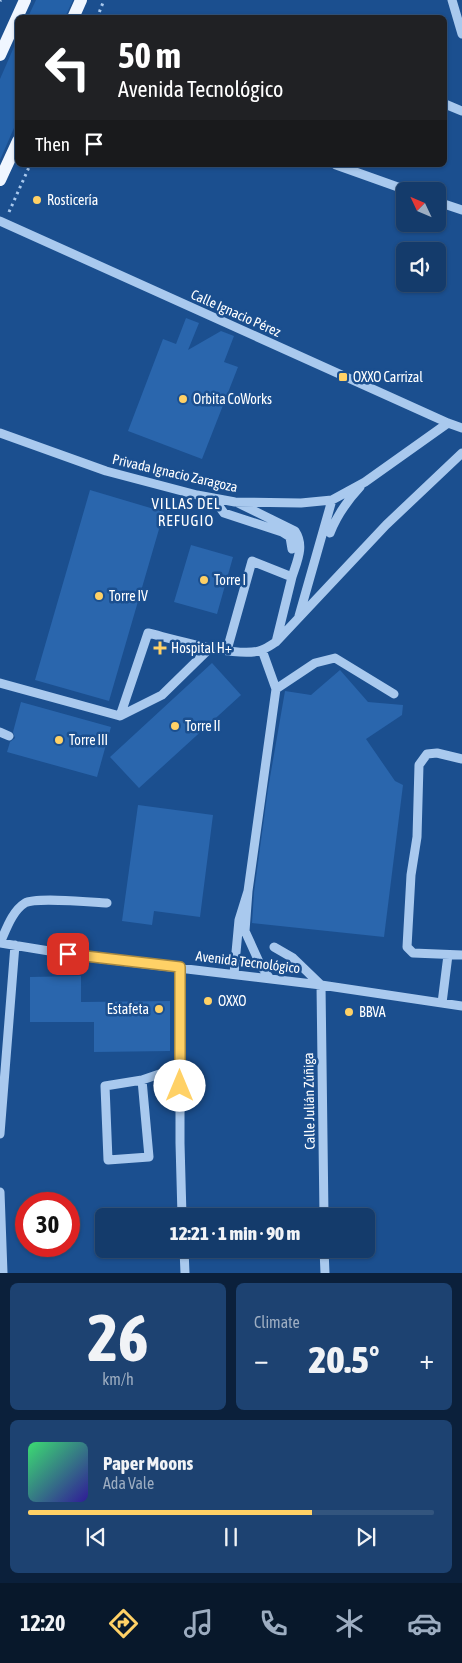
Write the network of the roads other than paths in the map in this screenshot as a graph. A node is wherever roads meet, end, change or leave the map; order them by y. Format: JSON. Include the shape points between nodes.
{"nodes":[{"id":1,"x":25,"y":0,"type":"edge"},
{"id":2,"x":81,"y":0,"type":"edge"},
{"id":3,"x":452,"y":0,"type":"edge"},
{"id":4,"x":18,"y":15,"type":"edge"},
{"id":5,"x":74,"y":15,"type":"edge"},
{"id":6,"x":15,"y":22,"type":"edge"},
{"id":7,"x":462,"y":34,"type":"edge"},
{"id":8,"x":0,"y":55,"type":"edge"},
{"id":9,"x":447,"y":105,"type":"edge"},
{"id":10,"x":462,"y":111,"type":"edge"},
{"id":11,"x":15,"y":148,"type":"edge"},
{"id":12,"x":342,"y":167,"type":"edge"},
{"id":13,"x":0,"y":180,"type":"edge"},
{"id":14,"x":396,"y":186,"type":"edge"},
{"id":15,"x":446,"y":205,"type":"edge"},
{"id":16,"x":462,"y":210,"type":"edge"},
{"id":17,"x":2,"y":222,"type":"edge"},
{"id":18,"x":448,"y":423,"type":"junction"},
{"id":19,"x":462,"y":428,"type":"edge"},
{"id":20,"x":0,"y":433,"type":"edge"},
{"id":21,"x":462,"y":453,"type":"edge"},
{"id":22,"x":365,"y":482,"type":"junction"},
{"id":23,"x":213,"y":498,"type":"junction"},
{"id":24,"x":332,"y":500,"type":"junction"},
{"id":25,"x":235,"y":502,"type":"junction"},
{"id":26,"x":330,"y":533,"type":"dead end"},
{"id":27,"x":292,"y":549,"type":"dead end"},
{"id":28,"x":292,"y":577,"type":"junction"},
{"id":29,"x":298,"y":619,"type":"junction"},
{"id":30,"x":276,"y":642,"type":"junction"},
{"id":31,"x":210,"y":648,"type":"junction"},
{"id":32,"x":227,"y":650,"type":"junction"},
{"id":33,"x":262,"y":650,"type":"junction"},
{"id":34,"x":0,"y":683,"type":"edge"},
{"id":35,"x":276,"y":689,"type":"junction"},
{"id":36,"x":394,"y":694,"type":"dead end"},
{"id":37,"x":120,"y":716,"type":"junction"},
{"id":38,"x":462,"y":758,"type":"edge"},
{"id":39,"x":248,"y":891,"type":"junction"},
{"id":40,"x":107,"y":903,"type":"dead end"},
{"id":41,"x":0,"y":943,"type":"edge"},
{"id":42,"x":15,"y":945,"type":"junction"},
{"id":43,"x":274,"y":947,"type":"dead end"},
{"id":44,"x":448,"y":955,"type":"junction"},
{"id":45,"x":462,"y":955,"type":"edge"},
{"id":46,"x":180,"y":967,"type":"junction"},
{"id":47,"x":234,"y":974,"type":"junction"},
{"id":48,"x":270,"y":979,"type":"junction"},
{"id":49,"x":321,"y":986,"type":"junction"},
{"id":50,"x":442,"y":1003,"type":"junction"},
{"id":51,"x":462,"y":1006,"type":"edge"},
{"id":52,"x":180,"y":1067,"type":"junction"},
{"id":53,"x":142,"y":1080,"type":"junction"},
{"id":54,"x":0,"y":1134,"type":"edge"},
{"id":55,"x":0,"y":1192,"type":"edge"},
{"id":56,"x":182,"y":1208,"type":"edge"},
{"id":57,"x":324,"y":1208,"type":"edge"},
{"id":58,"x":184,"y":1258,"type":"edge"},
{"id":59,"x":324,"y":1258,"type":"edge"},
{"id":60,"x":3,"y":1273,"type":"edge"},
{"id":61,"x":184,"y":1273,"type":"edge"},
{"id":62,"x":325,"y":1273,"type":"edge"}],
"edges":[{"from":1,"to":4,"type":"main road"},
{"from":2,"to":5,"type":"main road"},
{"from":3,"to":7,"type":"street"},
{"from":6,"to":8,"type":"main road"},
{"from":9,"to":10,"type":"street"},
{"from":11,"to":13,"type":"main road"},
{"from":12,"to":14,"type":"street"},
{"from":15,"to":16,"type":"street"},
{"from":17,"to":18,"type":"street","name":"Calle Ignacio Pérez"},
{"from":18,"to":19,"type":"street","name":"Calle Ignacio Pérez"},
{"from":18,"to":22,"type":"street","name":"Privada Ignacio Zaragoza"},
{"from":20,"to":23,"type":"street","name":"Privada Ignacio Zaragoza","via":[[106,472]]},
{"from":21,"to":29,"type":"street","via":[[386,525]]},
{"from":22,"to":24,"type":"street","name":"Privada Ignacio Zaragoza"},
{"from":22,"to":26,"type":"street","via":[[345,503]]},
{"from":23,"to":25,"type":"street","name":"Privada Ignacio Zaragoza"},
{"from":23,"to":27,"type":"street","via":[[224,513],[282,532],[290,538]]},
{"from":24,"to":25,"type":"street","name":"Privada Ignacio Zaragoza"},
{"from":24,"to":29,"type":"street"},
{"from":25,"to":28,"type":"street","via":[[295,531],[300,539],[300,553]]},
{"from":28,"to":30,"type":"street"},
{"from":28,"to":32,"type":"street","via":[[252,561]]},
{"from":29,"to":30,"type":"street"},
{"from":30,"to":33,"type":"street"},
{"from":31,"to":32,"type":"street"},
{"from":31,"to":37,"type":"street","via":[[162,695]]},
{"from":31,"to":37,"type":"street","via":[[148,633]]},
{"from":32,"to":33,"type":"street"},
{"from":33,"to":35,"type":"street"},
{"from":34,"to":37,"type":"street"},
{"from":35,"to":36,"type":"street","via":[[315,662],[335,658]]},
{"from":35,"to":39,"type":"street"},
{"from":38,"to":44,"type":"street","via":[[427,754],[419,765],[417,837],[411,875],[407,946],[413,953]]},
{"from":39,"to":47,"type":"street","via":[[239,920]]},
{"from":39,"to":48,"type":"street","via":[[245,931]]},
{"from":40,"to":41,"type":"street","via":[[25,902],[15,913]]},
{"from":41,"to":42,"type":"street","name":"Avenida Tecnológico"},
{"from":42,"to":46,"type":"street","name":"Avenida Tecnológico","via":[[86,957]]},
{"from":42,"to":54,"type":"street"},
{"from":43,"to":49,"type":"street","via":[[293,958]]},
{"from":44,"to":45,"type":"street"},
{"from":44,"to":50,"type":"street"},
{"from":46,"to":47,"type":"street","name":"Avenida Tecnológico"},
{"from":46,"to":52,"type":"street"},
{"from":47,"to":48,"type":"street","name":"Avenida Tecnológico"},
{"from":48,"to":49,"type":"street","name":"Avenida Tecnológico"},
{"from":49,"to":50,"type":"street","name":"Avenida Tecnológico"},
{"from":49,"to":57,"type":"street","name":"Calle Julián Zúñiga"},
{"from":50,"to":51,"type":"street","name":"Avenida Tecnológico"},
{"from":52,"to":53,"type":"street"},
{"from":52,"to":56,"type":"street"},
{"from":53,"to":53,"type":"street","via":[[106,1086],[108,1160],[149,1157]]},
{"from":55,"to":60,"type":"street"},
{"from":58,"to":61,"type":"street"},
{"from":59,"to":62,"type":"street"}]}
